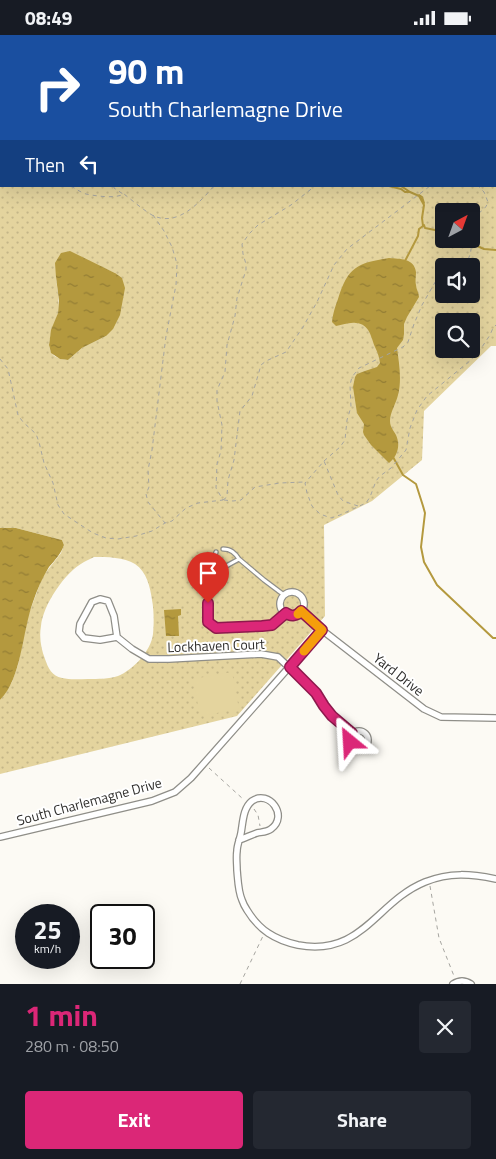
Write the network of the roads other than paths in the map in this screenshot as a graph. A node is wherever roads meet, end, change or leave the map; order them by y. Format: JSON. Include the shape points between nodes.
{"nodes":[{"id":1,"x":223,"y":549,"type":"dead end"},
{"id":2,"x":216,"y":552,"type":"dead end"},
{"id":3,"x":239,"y":559,"type":"junction"},
{"id":4,"x":210,"y":575,"type":"junction"},
{"id":5,"x":284,"y":595,"type":"junction"},
{"id":6,"x":301,"y":611,"type":"junction"},
{"id":7,"x":286,"y":613,"type":"junction"},
{"id":8,"x":322,"y":630,"type":"junction"},
{"id":9,"x":117,"y":637,"type":"junction"},
{"id":10,"x":290,"y":667,"type":"junction"},
{"id":11,"x":496,"y":718,"type":"edge"},
{"id":12,"x":352,"y":733,"type":"dead end"},
{"id":13,"x":0,"y":837,"type":"edge"},
{"id":14,"x":239,"y":840,"type":"junction"},
{"id":15,"x":496,"y":879,"type":"edge"},
{"id":16,"x":454,"y":981,"type":"edge"},
{"id":17,"x":471,"y":984,"type":"edge"}],
"edges":[{"from":1,"to":3,"type":"lane","via":[[235,553]]},
{"from":2,"to":4,"type":"lane"},
{"from":3,"to":4,"type":"lane"},
{"from":3,"to":5,"type":"lane"},
{"from":4,"to":7,"type":"lane","via":[[207,583],[208,622],[216,628],[272,625]]},
{"from":5,"to":6,"type":"street","via":[[291,592],[302,597]]},
{"from":5,"to":7,"type":"street","via":[[280,606]]},
{"from":6,"to":7,"type":"street","via":[[291,616]]},
{"from":6,"to":8,"type":"street","name":"Yard Drive"},
{"from":8,"to":10,"type":"street","name":"South Charlemagne Drive"},
{"from":8,"to":11,"type":"street","name":"Yard Drive","via":[[419,706],[441,717]]},
{"from":9,"to":9,"type":"street","via":[[108,601],[92,602],[80,624],[84,638]]},
{"from":9,"to":10,"type":"street","name":"Lockhaven Court","via":[[149,659],[261,654],[278,657]]},
{"from":10,"to":12,"type":"street","name":"Lockhaven Court","via":[[316,693],[332,716]]},
{"from":10,"to":13,"type":"street","name":"South Charlemagne Drive","via":[[175,791],[152,801]]},
{"from":14,"to":14,"type":"street","via":[[274,827],[278,811],[272,802],[261,798],[247,806]]},
{"from":14,"to":15,"type":"street","via":[[238,883],[242,900],[253,920],[270,935],[308,946],[348,940],[390,904],[428,881],[463,874]]},
{"from":16,"to":17,"type":"street"}]}
